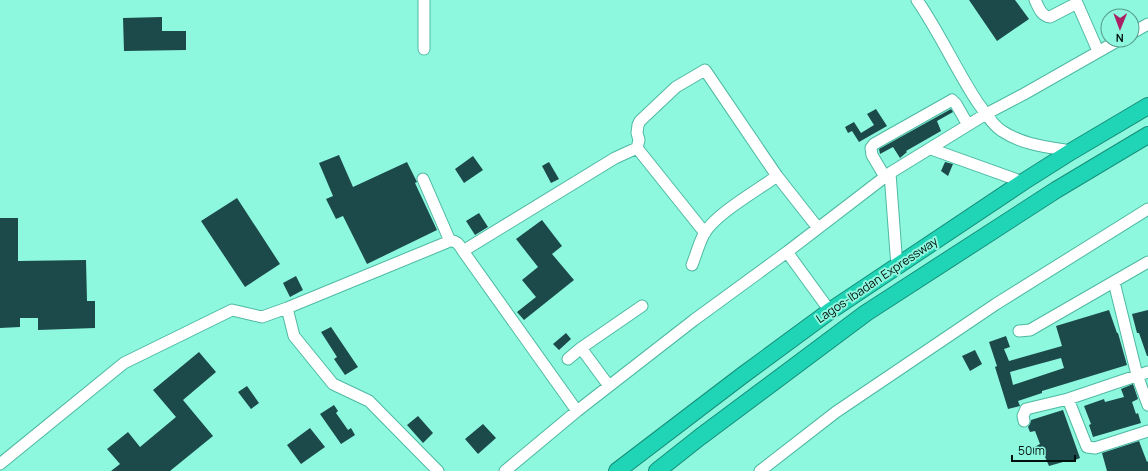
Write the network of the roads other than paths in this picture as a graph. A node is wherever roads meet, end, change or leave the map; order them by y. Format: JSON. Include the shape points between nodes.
{"nodes":[{"id":1,"x":424,"y":0,"type":"edge"},
{"id":2,"x":917,"y":0,"type":"edge"},
{"id":3,"x":1034,"y":0,"type":"edge"},
{"id":4,"x":1080,"y":2,"type":"edge"},
{"id":5,"x":1104,"y":48,"type":"edge"},
{"id":6,"x":424,"y":49,"type":"dead end"},
{"id":7,"x":1098,"y":51,"type":"junction"},
{"id":8,"x":1148,"y":106,"type":"edge"},
{"id":9,"x":986,"y":114,"type":"junction"},
{"id":10,"x":968,"y":125,"type":"junction"},
{"id":11,"x":1148,"y":135,"type":"edge"},
{"id":12,"x":637,"y":148,"type":"junction"},
{"id":13,"x":931,"y":149,"type":"junction"},
{"id":14,"x":1072,"y":151,"type":"junction"},
{"id":15,"x":888,"y":175,"type":"junction"},
{"id":16,"x":777,"y":176,"type":"junction"},
{"id":17,"x":424,"y":180,"type":"dead end"},
{"id":18,"x":1024,"y":182,"type":"junction"},
{"id":19,"x":988,"y":206,"type":"junction"},
{"id":20,"x":1148,"y":209,"type":"edge"},
{"id":21,"x":999,"y":227,"type":"junction"},
{"id":22,"x":818,"y":228,"type":"junction"},
{"id":23,"x":705,"y":233,"type":"junction"},
{"id":24,"x":450,"y":241,"type":"junction"},
{"id":25,"x":463,"y":252,"type":"junction"},
{"id":26,"x":787,"y":252,"type":"junction"},
{"id":27,"x":1148,"y":262,"type":"edge"},
{"id":28,"x":692,"y":265,"type":"dead end"},
{"id":29,"x":897,"y":267,"type":"junction"},
{"id":30,"x":1114,"y":282,"type":"junction"},
{"id":31,"x":642,"y":306,"type":"dead end"},
{"id":32,"x":286,"y":308,"type":"junction"},
{"id":33,"x":830,"y":311,"type":"junction"},
{"id":34,"x":1019,"y":331,"type":"dead end"},
{"id":35,"x":581,"y":348,"type":"junction"},
{"id":36,"x":568,"y":359,"type":"dead end"},
{"id":37,"x":1143,"y":373,"type":"edge"},
{"id":38,"x":609,"y":386,"type":"junction"},
{"id":39,"x":1068,"y":399,"type":"junction"},
{"id":40,"x":1148,"y":405,"type":"edge"},
{"id":41,"x":577,"y":411,"type":"junction"},
{"id":42,"x":1024,"y":421,"type":"dead end"},
{"id":43,"x":1148,"y":431,"type":"edge"},
{"id":44,"x":0,"y":464,"type":"edge"},
{"id":45,"x":438,"y":471,"type":"edge"},
{"id":46,"x":505,"y":471,"type":"edge"},
{"id":47,"x":617,"y":471,"type":"edge"},
{"id":48,"x":657,"y":471,"type":"edge"},
{"id":49,"x":760,"y":471,"type":"edge"}],
"edges":[{"from":1,"to":6,"type":"street"},
{"from":2,"to":9,"type":"street","via":[[965,84]]},
{"from":3,"to":4,"type":"street","via":[[1042,14],[1050,17]]},
{"from":4,"to":7,"type":"street"},
{"from":5,"to":7,"type":"street"},
{"from":7,"to":9,"type":"street"},
{"from":8,"to":14,"type":"highway","name":"Lagos-Ibadan Expressway"},
{"from":9,"to":10,"type":"street"},
{"from":9,"to":14,"type":"street","via":[[1001,130],[1018,140]]},
{"from":10,"to":13,"type":"street"},
{"from":10,"to":15,"type":"street","via":[[952,100],[874,144],[871,148],[872,155]]},
{"from":11,"to":21,"type":"highway","name":"Lagos-Ibadan Expressway"},
{"from":12,"to":16,"type":"street","via":[[640,121],[676,87],[705,70]]},
{"from":12,"to":23,"type":"street"},
{"from":12,"to":25,"type":"street","via":[[615,158]]},
{"from":13,"to":15,"type":"street"},
{"from":13,"to":18,"type":"street"},
{"from":14,"to":18,"type":"highway","name":"Lagos-Ibadan Expressway"},
{"from":15,"to":22,"type":"street"},
{"from":15,"to":29,"type":"street"},
{"from":16,"to":22,"type":"street"},
{"from":16,"to":23,"type":"street","via":[[732,207]]},
{"from":17,"to":24,"type":"street"},
{"from":18,"to":19,"type":"highway","name":"Lagos-Ibadan Expressway"},
{"from":19,"to":21,"type":"highway"},
{"from":19,"to":29,"type":"highway","name":"Lagos-Ibadan Expressway"},
{"from":20,"to":49,"type":"street","via":[[996,304],[836,412]]},
{"from":21,"to":48,"type":"highway","name":"Lagos-Ibadan Expressway","via":[[866,313]]},
{"from":22,"to":26,"type":"street"},
{"from":23,"to":28,"type":"street"},
{"from":24,"to":25,"type":"street","via":[[458,243]]},
{"from":24,"to":32,"type":"street"},
{"from":25,"to":41,"type":"street"},
{"from":26,"to":33,"type":"street"},
{"from":26,"to":38,"type":"street"},
{"from":27,"to":30,"type":"street"},
{"from":29,"to":33,"type":"highway","name":"Lagos-Ibadan Expressway"},
{"from":30,"to":34,"type":"street","via":[[1030,330]]},
{"from":30,"to":37,"type":"street"},
{"from":31,"to":35,"type":"street"},
{"from":32,"to":44,"type":"street","via":[[262,317],[232,310],[124,363]]},
{"from":32,"to":45,"type":"street","via":[[294,336],[333,384],[369,401]]},
{"from":33,"to":47,"type":"highway","name":"Lagos-Ibadan Expressway"},
{"from":35,"to":36,"type":"street"},
{"from":35,"to":38,"type":"street"},
{"from":37,"to":39,"type":"street"},
{"from":37,"to":40,"type":"street"},
{"from":38,"to":41,"type":"street"},
{"from":39,"to":42,"type":"street","via":[[1026,409]]},
{"from":39,"to":43,"type":"street","via":[[1088,447],[1095,448]]},
{"from":41,"to":46,"type":"street"}]}
